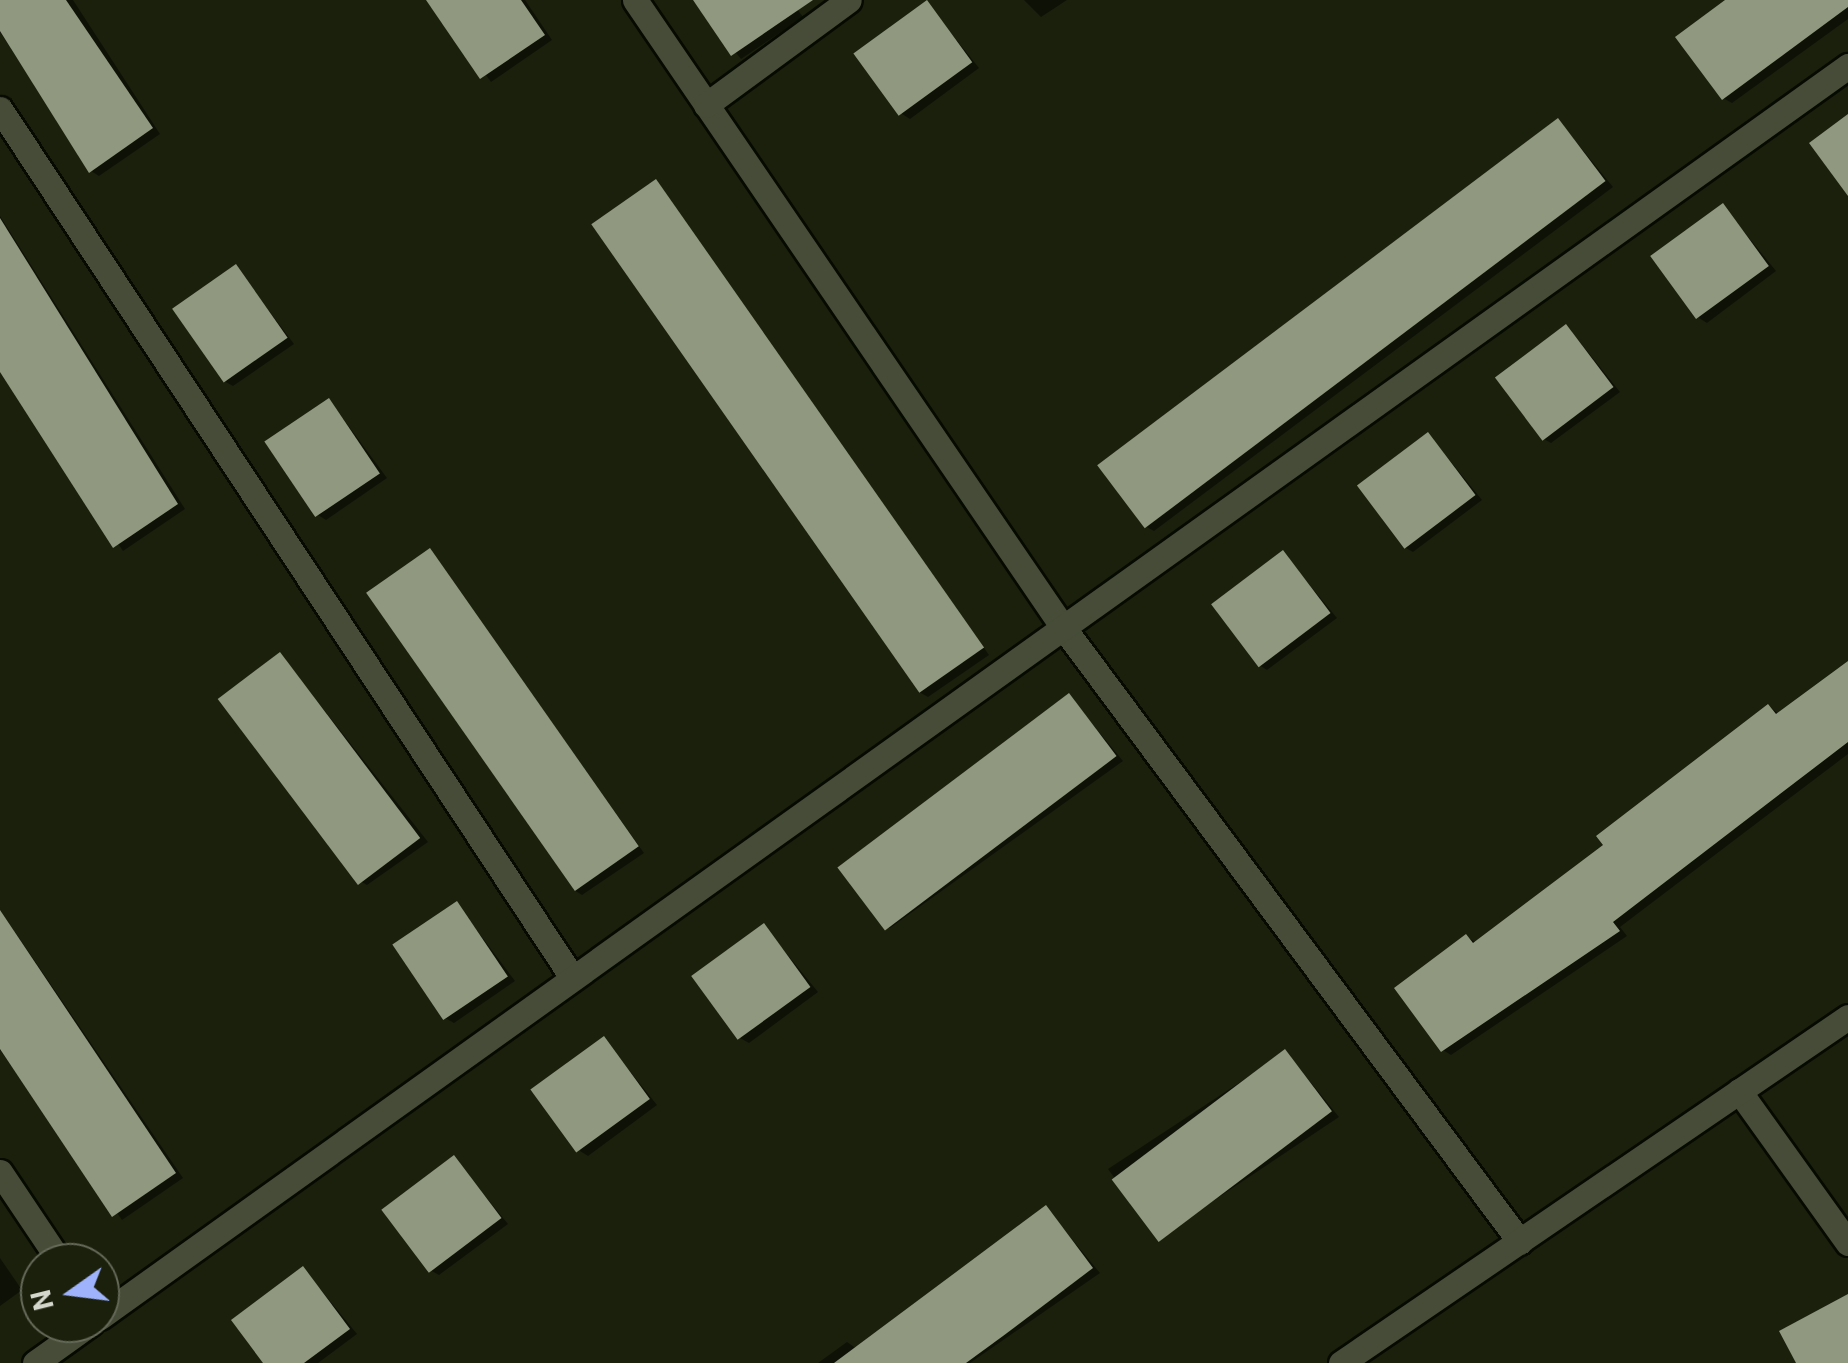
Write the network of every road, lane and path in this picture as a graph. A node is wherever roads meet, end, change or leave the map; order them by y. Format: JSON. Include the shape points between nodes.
{"nodes":[{"id":1,"x":635,"y":0,"type":"edge"},
{"id":2,"x":849,"y":0,"type":"edge"},
{"id":3,"x":1848,"y":66,"type":"edge"},
{"id":4,"x":706,"y":105,"type":"junction"},
{"id":5,"x":0,"y":109,"type":"edge"},
{"id":6,"x":1060,"y":623,"type":"junction"},
{"id":7,"x":572,"y":976,"type":"junction"},
{"id":8,"x":1848,"y":1017,"type":"edge"},
{"id":9,"x":1739,"y":1090,"type":"junction"},
{"id":10,"x":0,"y":1172,"type":"edge"},
{"id":11,"x":1520,"y":1242,"type":"junction"},
{"id":12,"x":48,"y":1243,"type":"edge"},
{"id":13,"x":1848,"y":1243,"type":"edge"},
{"id":14,"x":120,"y":1303,"type":"edge"},
{"id":15,"x":63,"y":1343,"type":"edge"},
{"id":16,"x":35,"y":1363,"type":"edge"},
{"id":17,"x":1341,"y":1363,"type":"edge"}],
"edges":[{"from":1,"to":4,"type":"street"},
{"from":2,"to":4,"type":"street"},
{"from":3,"to":6,"type":"street"},
{"from":4,"to":6,"type":"street"},
{"from":5,"to":7,"type":"street"},
{"from":6,"to":7,"type":"street"},
{"from":6,"to":11,"type":"street"},
{"from":7,"to":14,"type":"street"},
{"from":8,"to":9,"type":"street"},
{"from":9,"to":11,"type":"street"},
{"from":9,"to":13,"type":"street"},
{"from":10,"to":12,"type":"street"},
{"from":11,"to":17,"type":"street"},
{"from":15,"to":16,"type":"street"}]}
